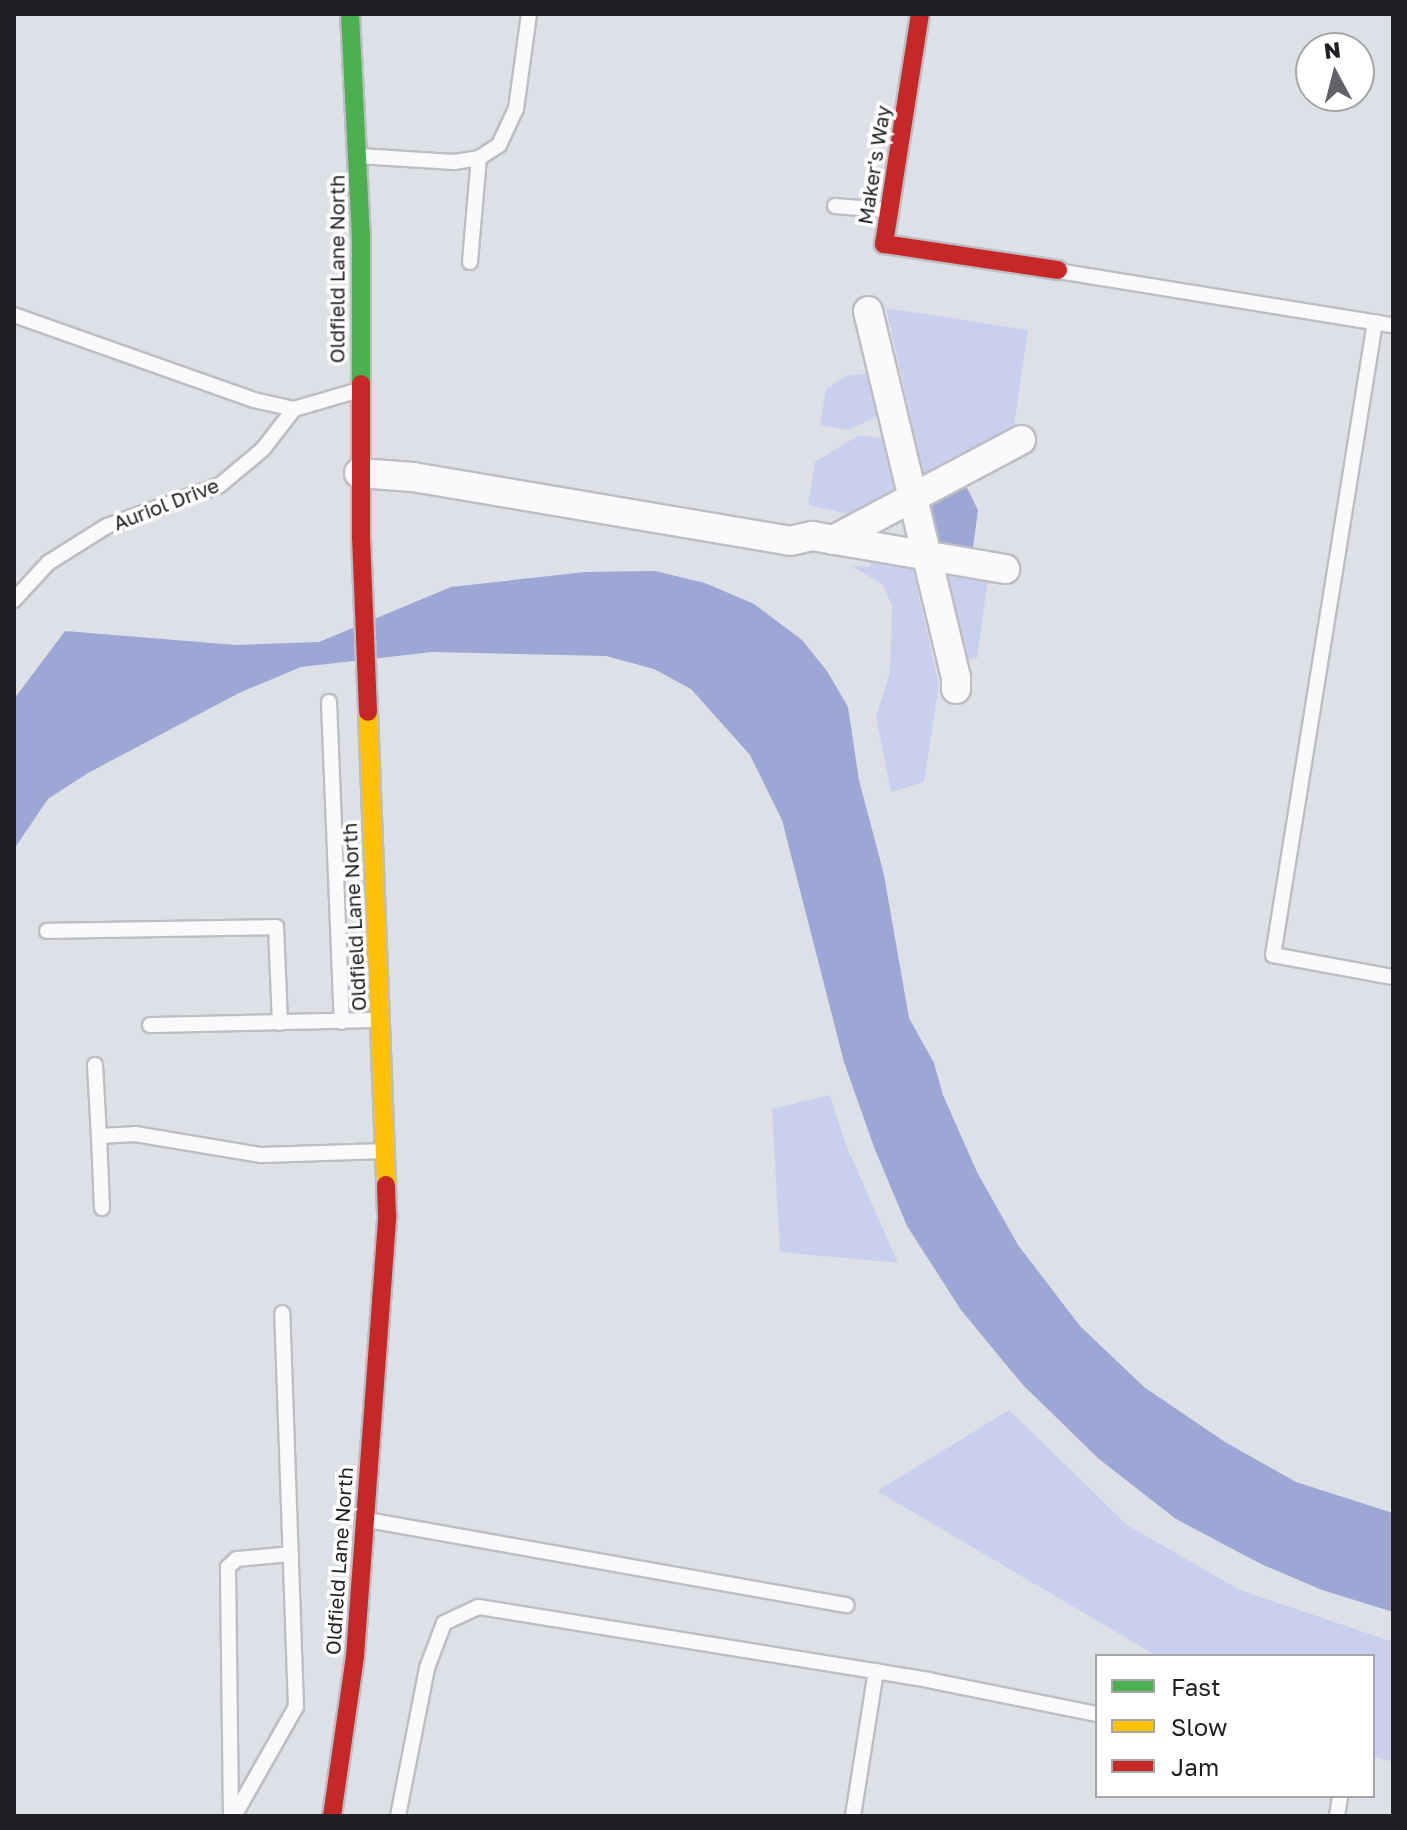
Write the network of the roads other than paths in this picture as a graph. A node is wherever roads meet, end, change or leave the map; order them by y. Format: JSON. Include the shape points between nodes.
{"nodes":[{"id":1,"x":350,"y":14,"type":"edge"},
{"id":2,"x":529,"y":14,"type":"edge"},
{"id":3,"x":920,"y":14,"type":"edge"},
{"id":4,"x":358,"y":156,"type":"junction"},
{"id":5,"x":479,"y":158,"type":"junction"},
{"id":6,"x":835,"y":206,"type":"dead end"},
{"id":7,"x":889,"y":211,"type":"junction"},
{"id":8,"x":470,"y":262,"type":"dead end"},
{"id":9,"x":1058,"y":270,"type":"joint"},
{"id":10,"x":868,"y":311,"type":"dead end"},
{"id":11,"x":14,"y":315,"type":"edge"},
{"id":12,"x":1375,"y":322,"type":"junction"},
{"id":13,"x":1393,"y":325,"type":"edge"},
{"id":14,"x":359,"y":390,"type":"junction"},
{"id":15,"x":294,"y":409,"type":"junction"},
{"id":16,"x":1021,"y":440,"type":"dead end"},
{"id":17,"x":359,"y":473,"type":"junction"},
{"id":18,"x":913,"y":498,"type":"junction"},
{"id":19,"x":833,"y":540,"type":"junction"},
{"id":20,"x":928,"y":557,"type":"junction"},
{"id":21,"x":1005,"y":569,"type":"dead end"},
{"id":22,"x":14,"y":600,"type":"edge"},
{"id":23,"x":956,"y":689,"type":"dead end"},
{"id":24,"x":329,"y":702,"type":"dead end"},
{"id":25,"x":47,"y":931,"type":"dead end"},
{"id":26,"x":1393,"y":977,"type":"edge"},
{"id":27,"x":381,"y":1020,"type":"junction"},
{"id":28,"x":342,"y":1022,"type":"junction"},
{"id":29,"x":280,"y":1023,"type":"junction"},
{"id":30,"x":150,"y":1025,"type":"dead end"},
{"id":31,"x":95,"y":1065,"type":"dead end"},
{"id":32,"x":99,"y":1136,"type":"junction"},
{"id":33,"x":385,"y":1151,"type":"junction"},
{"id":34,"x":102,"y":1208,"type":"dead end"},
{"id":35,"x":282,"y":1313,"type":"dead end"},
{"id":36,"x":363,"y":1519,"type":"junction"},
{"id":37,"x":291,"y":1554,"type":"junction"},
{"id":38,"x":847,"y":1605,"type":"dead end"},
{"id":39,"x":876,"y":1671,"type":"junction"},
{"id":40,"x":1095,"y":1714,"type":"edge"},
{"id":41,"x":232,"y":1816,"type":"edge"},
{"id":42,"x":332,"y":1816,"type":"edge"},
{"id":43,"x":398,"y":1816,"type":"edge"},
{"id":44,"x":853,"y":1816,"type":"edge"}],
"edges":[{"from":1,"to":4,"type":"street","name":"Oldfield Lane North"},
{"from":2,"to":5,"type":"lane","via":[[516,109],[499,145]]},
{"from":3,"to":7,"type":"street","name":"Maker's Way"},
{"from":4,"to":5,"type":"lane","via":[[454,162]]},
{"from":4,"to":14,"type":"street","name":"Oldfield Lane North"},
{"from":5,"to":8,"type":"lane"},
{"from":6,"to":7,"type":"lane"},
{"from":7,"to":9,"type":"street","name":"Maker's Way","via":[[884,244]]},
{"from":9,"to":12,"type":"lane"},
{"from":10,"to":18,"type":"street"},
{"from":11,"to":15,"type":"lane","via":[[254,400]]},
{"from":12,"to":13,"type":"lane"},
{"from":12,"to":26,"type":"lane","via":[[1273,955]]},
{"from":14,"to":15,"type":"lane"},
{"from":14,"to":17,"type":"street","name":"Oldfield Lane North"},
{"from":15,"to":22,"type":"lane","name":"Auriol Drive","via":[[263,449],[220,485],[107,526],[48,563]]},
{"from":16,"to":18,"type":"street"},
{"from":17,"to":19,"type":"street","via":[[413,477],[790,541],[812,536]]},
{"from":17,"to":27,"type":"street","name":"Oldfield Lane North"},
{"from":18,"to":19,"type":"street"},
{"from":18,"to":20,"type":"street"},
{"from":19,"to":20,"type":"street"},
{"from":20,"to":21,"type":"street"},
{"from":20,"to":23,"type":"street"},
{"from":24,"to":28,"type":"lane"},
{"from":25,"to":29,"type":"lane","via":[[276,927]]},
{"from":27,"to":28,"type":"lane"},
{"from":27,"to":33,"type":"street","name":"Oldfield Lane North"},
{"from":28,"to":29,"type":"lane"},
{"from":29,"to":30,"type":"lane"},
{"from":31,"to":32,"type":"lane"},
{"from":32,"to":33,"type":"lane","via":[[135,1134],[261,1155]]},
{"from":32,"to":34,"type":"lane"},
{"from":33,"to":36,"type":"street","name":"Oldfield Lane North","via":[[387,1215]]},
{"from":35,"to":37,"type":"lane"},
{"from":36,"to":38,"type":"lane"},
{"from":36,"to":42,"type":"street","name":"Oldfield Lane North","via":[[355,1656]]},
{"from":37,"to":41,"type":"lane","via":[[296,1707]]},
{"from":37,"to":41,"type":"lane","via":[[237,1559],[228,1567]]},
{"from":39,"to":40,"type":"lane"},
{"from":39,"to":43,"type":"lane","via":[[479,1607],[444,1623],[427,1668]]},
{"from":39,"to":44,"type":"lane"}]}
